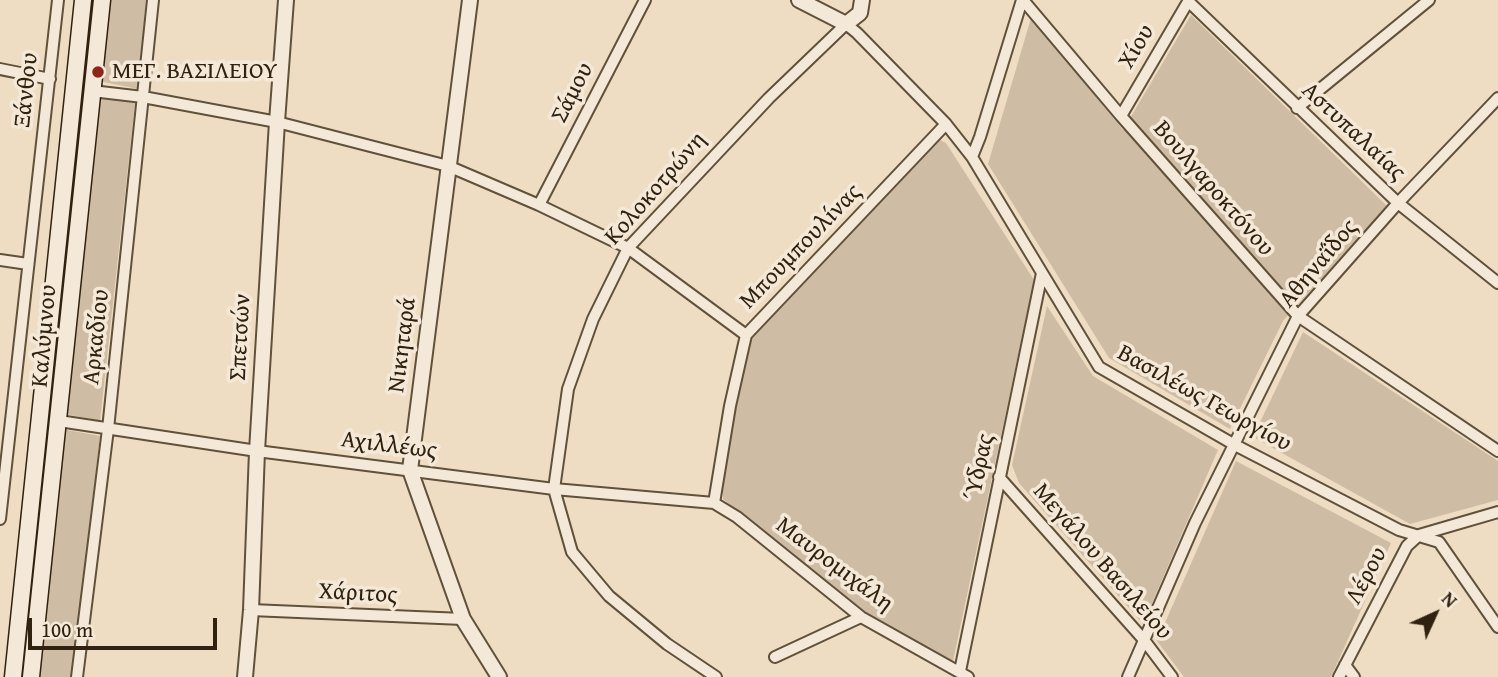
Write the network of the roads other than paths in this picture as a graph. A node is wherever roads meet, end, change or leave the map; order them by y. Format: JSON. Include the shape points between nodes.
{"nodes":[{"id":1,"x":58,"y":0,"type":"edge"},
{"id":2,"x":83,"y":0,"type":"edge"},
{"id":3,"x":102,"y":0,"type":"edge"},
{"id":4,"x":153,"y":0,"type":"edge"},
{"id":5,"x":286,"y":0,"type":"edge"},
{"id":6,"x":470,"y":0,"type":"edge"},
{"id":7,"x":645,"y":0,"type":"edge"},
{"id":8,"x":799,"y":0,"type":"edge"},
{"id":9,"x":862,"y":0,"type":"edge"},
{"id":10,"x":1023,"y":0,"type":"edge"},
{"id":11,"x":1429,"y":0,"type":"edge"},
{"id":12,"x":1189,"y":1,"type":"edge"},
{"id":13,"x":845,"y":24,"type":"junction"},
{"id":14,"x":0,"y":69,"type":"edge"},
{"id":15,"x":50,"y":79,"type":"junction"},
{"id":16,"x":92,"y":91,"type":"junction"},
{"id":17,"x":143,"y":97,"type":"junction"},
{"id":18,"x":1498,"y":99,"type":"edge"},
{"id":19,"x":1297,"y":108,"type":"junction"},
{"id":20,"x":1121,"y":116,"type":"junction"},
{"id":21,"x":277,"y":122,"type":"junction"},
{"id":22,"x":946,"y":124,"type":"junction"},
{"id":23,"x":972,"y":157,"type":"junction"},
{"id":24,"x":448,"y":166,"type":"junction"},
{"id":25,"x":1398,"y":204,"type":"junction"},
{"id":26,"x":539,"y":205,"type":"junction"},
{"id":27,"x":628,"y":248,"type":"junction"},
{"id":28,"x":0,"y":260,"type":"edge"},
{"id":29,"x":28,"y":264,"type":"junction"},
{"id":30,"x":1042,"y":272,"type":"junction"},
{"id":31,"x":1498,"y":283,"type":"edge"},
{"id":32,"x":1297,"y":316,"type":"junction"},
{"id":33,"x":746,"y":335,"type":"junction"},
{"id":34,"x":6,"y":414,"type":"edge"},
{"id":35,"x":60,"y":421,"type":"junction"},
{"id":36,"x":108,"y":429,"type":"junction"},
{"id":37,"x":1235,"y":445,"type":"junction"},
{"id":38,"x":257,"y":451,"type":"junction"},
{"id":39,"x":1498,"y":451,"type":"edge"},
{"id":40,"x":410,"y":470,"type":"junction"},
{"id":41,"x":999,"y":477,"type":"junction"},
{"id":42,"x":554,"y":489,"type":"junction"},
{"id":43,"x":714,"y":503,"type":"junction"},
{"id":44,"x":1498,"y":512,"type":"edge"},
{"id":45,"x":0,"y":519,"type":"edge"},
{"id":46,"x":1419,"y":535,"type":"junction"},
{"id":47,"x":251,"y":610,"type":"junction"},
{"id":48,"x":861,"y":617,"type":"junction"},
{"id":49,"x":463,"y":619,"type":"junction"},
{"id":50,"x":1498,"y":627,"type":"edge"},
{"id":51,"x":1144,"y":640,"type":"junction"},
{"id":52,"x":775,"y":657,"type":"dead end"},
{"id":53,"x":1345,"y":665,"type":"junction"},
{"id":54,"x":964,"y":674,"type":"edge"},
{"id":55,"x":13,"y":677,"type":"edge"},
{"id":56,"x":31,"y":677,"type":"edge"},
{"id":57,"x":77,"y":677,"type":"edge"},
{"id":58,"x":245,"y":677,"type":"edge"},
{"id":59,"x":499,"y":677,"type":"edge"},
{"id":60,"x":716,"y":677,"type":"edge"},
{"id":61,"x":1128,"y":677,"type":"edge"},
{"id":62,"x":1172,"y":677,"type":"edge"},
{"id":63,"x":1339,"y":677,"type":"edge"},
{"id":64,"x":1354,"y":677,"type":"edge"}],
"edges":[{"from":1,"to":15,"type":"street","name":"Ξάνθου"},
{"from":2,"to":55,"type":"main road","name":"Καλύμνου"},
{"from":3,"to":16,"type":"main road","name":"Καλύμνου"},
{"from":4,"to":17,"type":"street","name":"Αρκαδίου"},
{"from":5,"to":21,"type":"street","name":"Σπετσών"},
{"from":6,"to":24,"type":"street","name":"Νικηταρά"},
{"from":7,"to":26,"type":"street","name":"Σάμου"},
{"from":8,"to":13,"type":"street","name":"Βασιλέως Γεωργίου"},
{"from":9,"to":13,"type":"street","name":"Κολοκοτρώνη","via":[[860,13]]},
{"from":10,"to":20,"type":"street","name":"Βουλγαροκτόνου"},
{"from":10,"to":23,"type":"street"},
{"from":11,"to":19,"type":"street"},
{"from":12,"to":19,"type":"street","name":"Αστυπαλαίας"},
{"from":12,"to":20,"type":"street","name":"Χίου"},
{"from":13,"to":22,"type":"street","name":"Βασιλέως Γεωργίου"},
{"from":13,"to":27,"type":"street","name":"Κολοκοτρώνη"},
{"from":14,"to":15,"type":"street"},
{"from":15,"to":29,"type":"street","name":"Ξάνθου"},
{"from":16,"to":17,"type":"street"},
{"from":16,"to":35,"type":"main road","name":"Καλύμνου"},
{"from":17,"to":21,"type":"street"},
{"from":17,"to":36,"type":"street","name":"Αρκαδίου"},
{"from":18,"to":25,"type":"street","name":"Αθηναΐδος"},
{"from":19,"to":25,"type":"street","name":"Αστυπαλαίας"},
{"from":20,"to":32,"type":"street","name":"Βουλγαροκτόνου"},
{"from":21,"to":24,"type":"street"},
{"from":21,"to":38,"type":"street","name":"Σπετσών"},
{"from":22,"to":23,"type":"street","name":"Βασιλέως Γεωργίου"},
{"from":22,"to":33,"type":"street","name":"Μπουμπουλίνας"},
{"from":23,"to":30,"type":"street","name":"Βασιλέως Γεωργίου"},
{"from":24,"to":26,"type":"street"},
{"from":24,"to":40,"type":"street","name":"Νικηταρά"},
{"from":25,"to":31,"type":"street","name":"Αστυπαλαίας"},
{"from":25,"to":32,"type":"street","name":"Αθηναΐδος"},
{"from":26,"to":27,"type":"street"},
{"from":27,"to":33,"type":"street"},
{"from":27,"to":42,"type":"street","name":"Κολοκοτρώνη","via":[[593,319],[568,389]]},
{"from":28,"to":29,"type":"street"},
{"from":29,"to":34,"type":"street","name":"Ξάνθου"},
{"from":30,"to":37,"type":"street","name":"Βασιλέως Γεωργίου","via":[[1099,367]]},
{"from":30,"to":41,"type":"street","name":"Ύδρας"},
{"from":32,"to":37,"type":"street","name":"Αθηναΐδος"},
{"from":32,"to":39,"type":"street","name":"Βουλγαροκτόνου"},
{"from":33,"to":43,"type":"street","name":"Μπουμπουλίνας"},
{"from":34,"to":45,"type":"street","name":"Ξάνθου"},
{"from":35,"to":36,"type":"street","name":"Αχιλλέως"},
{"from":35,"to":56,"type":"main road","name":"Καλύμνου"},
{"from":36,"to":38,"type":"street","name":"Αχιλλέως"},
{"from":36,"to":57,"type":"street","name":"Αρκαδίου"},
{"from":37,"to":46,"type":"street","name":"Βασιλέως Γεωργίου","via":[[1399,530]]},
{"from":37,"to":51,"type":"street","name":"Αθηναΐδος"},
{"from":38,"to":40,"type":"street","name":"Αχιλλέως"},
{"from":38,"to":47,"type":"street","name":"Σπετσών"},
{"from":40,"to":42,"type":"street","name":"Αχιλλέως"},
{"from":40,"to":49,"type":"street","name":"Νικηταρά"},
{"from":41,"to":51,"type":"street","name":"Μεγάλου Βασιλείου"},
{"from":41,"to":54,"type":"street","name":"Ύδρας"},
{"from":42,"to":43,"type":"street","name":"Αχιλλέως"},
{"from":42,"to":60,"type":"street","name":"Κολοκοτρώνη","via":[[572,552],[609,596]]},
{"from":43,"to":48,"type":"street","name":"Μαυρομιχάλη"},
{"from":44,"to":46,"type":"street","name":"Λέρου"},
{"from":46,"to":50,"type":"street","name":"Βασιλέως Γεωργίου","via":[[1439,542]]},
{"from":46,"to":53,"type":"street","name":"Λέρου","via":[[1401,554]]},
{"from":47,"to":49,"type":"street","name":"Χάριτος"},
{"from":47,"to":58,"type":"street","name":"Σπετσών"},
{"from":48,"to":52,"type":"street"},
{"from":48,"to":54,"type":"street","name":"Μαυρομιχάλη"},
{"from":49,"to":59,"type":"street","name":"Νικηταρά"},
{"from":51,"to":61,"type":"street","name":"Αθηναΐδος"},
{"from":51,"to":62,"type":"street","name":"Μεγάλου Βασιλείου"},
{"from":53,"to":63,"type":"street","name":"Λέρου"},
{"from":53,"to":64,"type":"street"}]}
